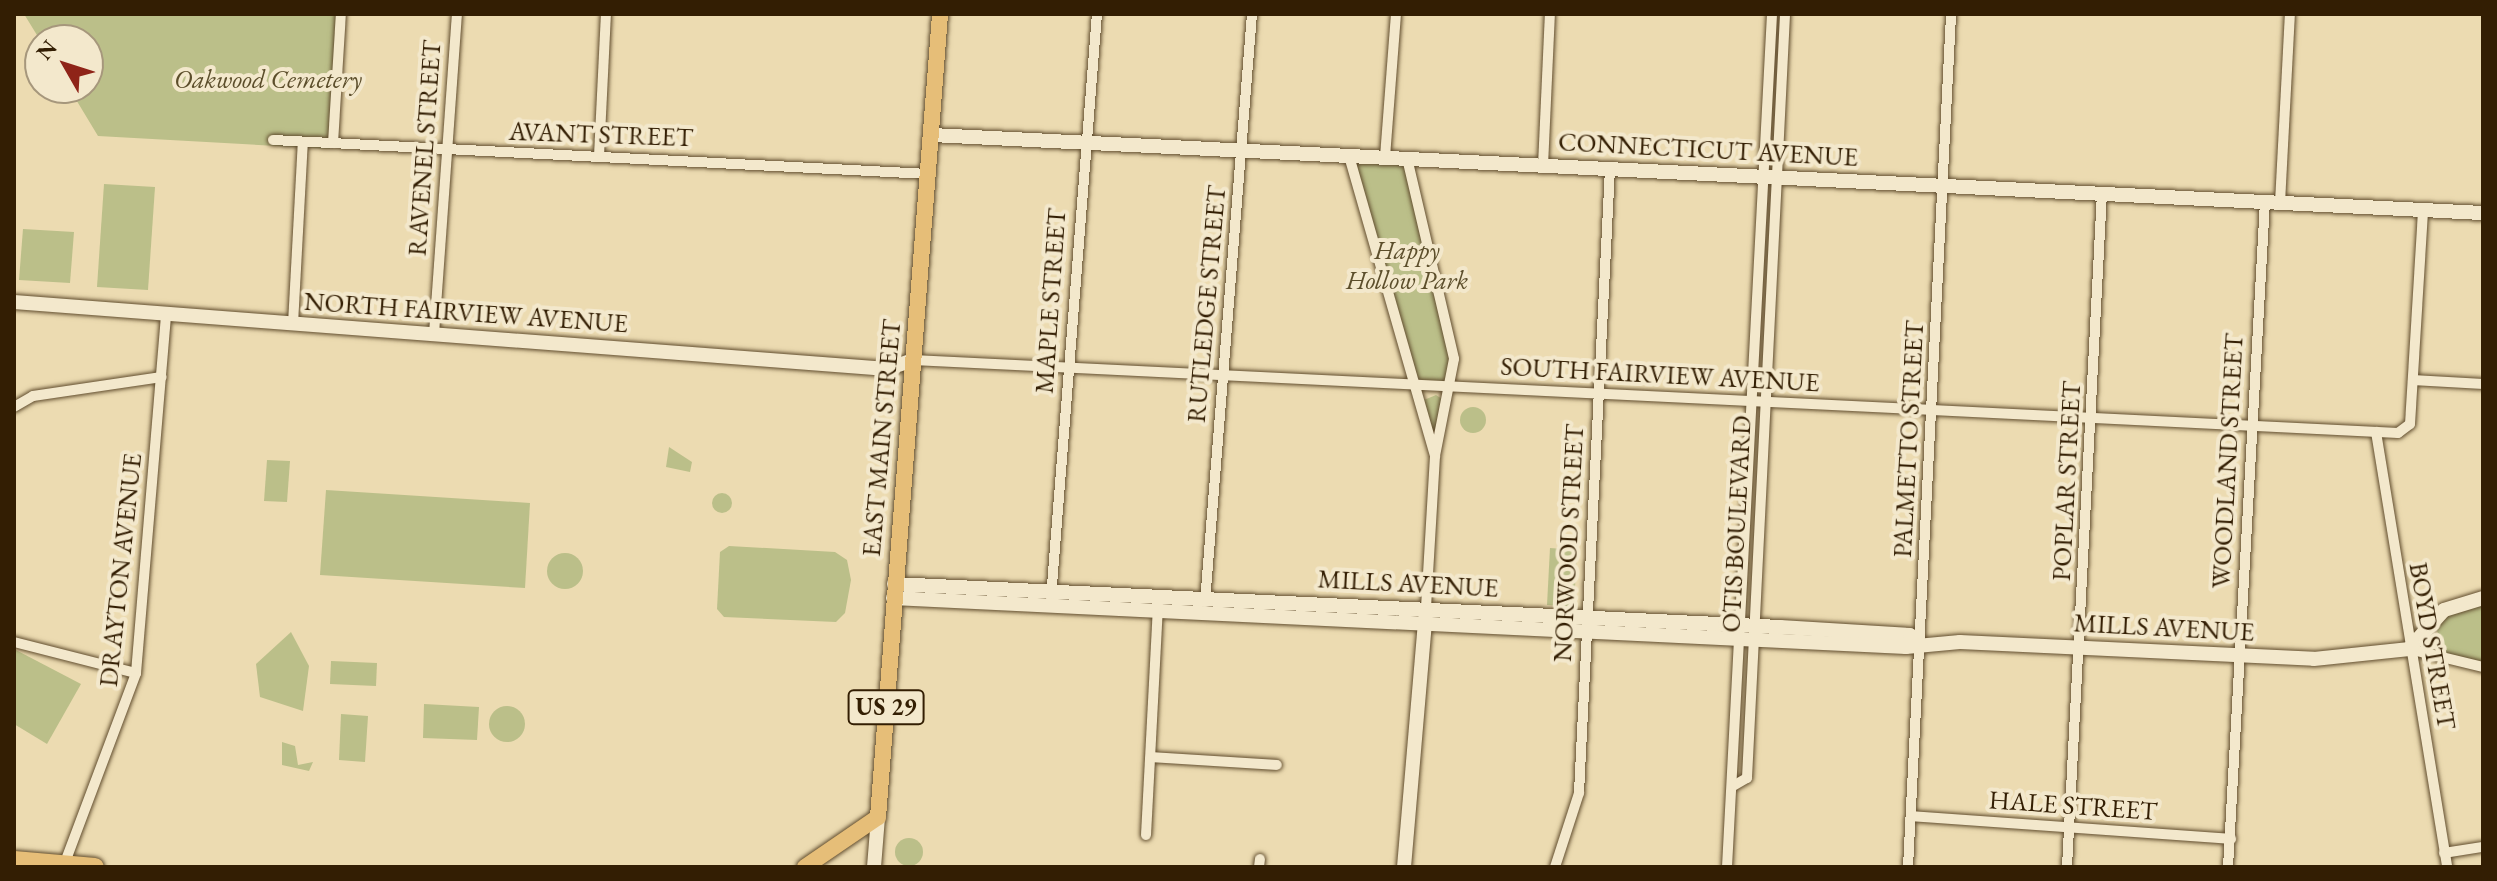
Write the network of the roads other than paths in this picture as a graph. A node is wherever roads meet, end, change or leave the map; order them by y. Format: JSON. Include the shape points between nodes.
{"nodes":[{"id":1,"x":341,"y":14,"type":"edge"},
{"id":2,"x":457,"y":14,"type":"edge"},
{"id":3,"x":606,"y":14,"type":"edge"},
{"id":4,"x":940,"y":14,"type":"edge"},
{"id":5,"x":1097,"y":14,"type":"edge"},
{"id":6,"x":1252,"y":14,"type":"edge"},
{"id":7,"x":1396,"y":14,"type":"edge"},
{"id":8,"x":1550,"y":14,"type":"edge"},
{"id":9,"x":1772,"y":14,"type":"edge"},
{"id":10,"x":1785,"y":14,"type":"edge"},
{"id":11,"x":1951,"y":14,"type":"edge"},
{"id":12,"x":2290,"y":14,"type":"edge"},
{"id":13,"x":932,"y":135,"type":"junction"},
{"id":14,"x":273,"y":140,"type":"dead end"},
{"id":15,"x":303,"y":142,"type":"junction"},
{"id":16,"x":1086,"y":142,"type":"junction"},
{"id":17,"x":333,"y":143,"type":"junction"},
{"id":18,"x":1241,"y":150,"type":"junction"},
{"id":19,"x":446,"y":151,"type":"junction"},
{"id":20,"x":599,"y":156,"type":"junction"},
{"id":21,"x":1349,"y":156,"type":"junction"},
{"id":22,"x":1385,"y":157,"type":"junction"},
{"id":23,"x":1407,"y":158,"type":"junction"},
{"id":24,"x":1543,"y":166,"type":"junction"},
{"id":25,"x":1610,"y":169,"type":"junction"},
{"id":26,"x":928,"y":174,"type":"junction"},
{"id":27,"x":1769,"y":177,"type":"junction"},
{"id":28,"x":1944,"y":186,"type":"junction"},
{"id":29,"x":2102,"y":193,"type":"junction"},
{"id":30,"x":2272,"y":202,"type":"junction"},
{"id":31,"x":2423,"y":210,"type":"junction"},
{"id":32,"x":2483,"y":213,"type":"edge"},
{"id":33,"x":14,"y":302,"type":"edge"},
{"id":34,"x":166,"y":314,"type":"junction"},
{"id":35,"x":293,"y":324,"type":"junction"},
{"id":36,"x":434,"y":334,"type":"junction"},
{"id":37,"x":913,"y":360,"type":"junction"},
{"id":38,"x":1068,"y":367,"type":"junction"},
{"id":39,"x":1223,"y":375,"type":"junction"},
{"id":40,"x":162,"y":377,"type":"junction"},
{"id":41,"x":2413,"y":380,"type":"junction"},
{"id":42,"x":2483,"y":384,"type":"edge"},
{"id":43,"x":1412,"y":386,"type":"junction"},
{"id":44,"x":1454,"y":388,"type":"junction"},
{"id":45,"x":1599,"y":394,"type":"junction"},
{"id":46,"x":1752,"y":402,"type":"junction"},
{"id":47,"x":1765,"y":403,"type":"junction"},
{"id":48,"x":14,"y":407,"type":"edge"},
{"id":49,"x":1932,"y":411,"type":"junction"},
{"id":50,"x":2093,"y":420,"type":"junction"},
{"id":51,"x":2251,"y":427,"type":"junction"},
{"id":52,"x":2376,"y":432,"type":"junction"},
{"id":53,"x":1435,"y":456,"type":"junction"},
{"id":54,"x":894,"y":591,"type":"junction"},
{"id":55,"x":1051,"y":598,"type":"junction"},
{"id":56,"x":2483,"y":598,"type":"edge"},
{"id":57,"x":1205,"y":604,"type":"junction"},
{"id":58,"x":1158,"y":605,"type":"junction"},
{"id":59,"x":1426,"y":615,"type":"junction"},
{"id":60,"x":1587,"y":624,"type":"junction"},
{"id":61,"x":1747,"y":632,"type":"junction"},
{"id":62,"x":14,"y":642,"type":"edge"},
{"id":63,"x":1919,"y":642,"type":"junction"},
{"id":64,"x":2080,"y":649,"type":"junction"},
{"id":65,"x":2409,"y":649,"type":"junction"},
{"id":66,"x":2239,"y":656,"type":"junction"},
{"id":67,"x":2483,"y":667,"type":"edge"},
{"id":68,"x":136,"y":673,"type":"junction"},
{"id":69,"x":1151,"y":757,"type":"junction"},
{"id":70,"x":1277,"y":765,"type":"dead end"},
{"id":71,"x":1911,"y":816,"type":"junction"},
{"id":72,"x":878,"y":817,"type":"junction"},
{"id":73,"x":2071,"y":827,"type":"junction"},
{"id":74,"x":1146,"y":835,"type":"dead end"},
{"id":75,"x":2231,"y":839,"type":"junction"},
{"id":76,"x":2483,"y":847,"type":"edge"},
{"id":77,"x":2444,"y":853,"type":"junction"},
{"id":78,"x":14,"y":860,"type":"edge"},
{"id":79,"x":65,"y":865,"type":"edge"},
{"id":80,"x":95,"y":867,"type":"edge"},
{"id":81,"x":805,"y":867,"type":"edge"},
{"id":82,"x":874,"y":867,"type":"edge"},
{"id":83,"x":1404,"y":867,"type":"edge"},
{"id":84,"x":1555,"y":867,"type":"edge"},
{"id":85,"x":1727,"y":867,"type":"edge"},
{"id":86,"x":1908,"y":867,"type":"edge"},
{"id":87,"x":2067,"y":867,"type":"edge"},
{"id":88,"x":2228,"y":867,"type":"edge"},
{"id":89,"x":2447,"y":867,"type":"edge"}],
"edges":[{"from":1,"to":17,"type":"street"},
{"from":2,"to":19,"type":"street","name":"RAVENEL STREET"},
{"from":3,"to":20,"type":"street"},
{"from":4,"to":13,"type":"main road","name":"EAST MAIN STREET","number":"US 29"},
{"from":5,"to":16,"type":"street","name":"MAPLE STREET"},
{"from":6,"to":18,"type":"street","name":"RUTLEDGE STREET"},
{"from":7,"to":22,"type":"street"},
{"from":8,"to":24,"type":"street"},
{"from":9,"to":27,"type":"street","name":"OTIS BOULEVARD"},
{"from":10,"to":27,"type":"street","name":"OTIS BOULEVARD"},
{"from":11,"to":28,"type":"street","name":"PALMETTO STREET"},
{"from":12,"to":30,"type":"street","name":"WOODLAND STREET"},
{"from":13,"to":16,"type":"street","name":"CONNECTICUT AVENUE"},
{"from":13,"to":26,"type":"main road","name":"EAST MAIN STREET","number":"US 29"},
{"from":14,"to":15,"type":"street","name":"AVANT STREET"},
{"from":15,"to":17,"type":"street","name":"AVANT STREET"},
{"from":15,"to":35,"type":"street"},
{"from":16,"to":18,"type":"street","name":"CONNECTICUT AVENUE"},
{"from":16,"to":38,"type":"street","name":"MAPLE STREET"},
{"from":17,"to":19,"type":"street","name":"AVANT STREET"},
{"from":18,"to":21,"type":"street","name":"CONNECTICUT AVENUE"},
{"from":18,"to":39,"type":"street","name":"RUTLEDGE STREET"},
{"from":19,"to":20,"type":"street","name":"AVANT STREET"},
{"from":19,"to":36,"type":"street","name":"RAVENEL STREET"},
{"from":20,"to":26,"type":"street","name":"AVANT STREET"},
{"from":21,"to":22,"type":"street","name":"CONNECTICUT AVENUE"},
{"from":21,"to":43,"type":"street"},
{"from":22,"to":23,"type":"street","name":"CONNECTICUT AVENUE"},
{"from":23,"to":24,"type":"street","name":"CONNECTICUT AVENUE"},
{"from":23,"to":44,"type":"street","via":[[1452,339]]},
{"from":24,"to":25,"type":"street","name":"CONNECTICUT AVENUE"},
{"from":25,"to":27,"type":"street","name":"CONNECTICUT AVENUE"},
{"from":25,"to":45,"type":"street","name":"NORWOOD STREET"},
{"from":26,"to":37,"type":"main road","name":"EAST MAIN STREET","number":"US 29"},
{"from":27,"to":28,"type":"street","name":"CONNECTICUT AVENUE"},
{"from":27,"to":46,"type":"street","name":"OTIS BOULEVARD"},
{"from":27,"to":47,"type":"street","name":"OTIS BOULEVARD"},
{"from":28,"to":29,"type":"street","name":"CONNECTICUT AVENUE"},
{"from":28,"to":49,"type":"street","name":"PALMETTO STREET"},
{"from":29,"to":30,"type":"street","name":"CONNECTICUT AVENUE"},
{"from":29,"to":50,"type":"street","name":"POPLAR STREET"},
{"from":30,"to":31,"type":"street","name":"CONNECTICUT AVENUE"},
{"from":30,"to":51,"type":"street","name":"WOODLAND STREET"},
{"from":31,"to":32,"type":"street","name":"CONNECTICUT AVENUE"},
{"from":31,"to":41,"type":"street"},
{"from":33,"to":34,"type":"street","name":"NORTH FAIRVIEW AVENUE"},
{"from":34,"to":35,"type":"street","name":"NORTH FAIRVIEW AVENUE"},
{"from":34,"to":40,"type":"street","name":"DRAYTON AVENUE"},
{"from":35,"to":36,"type":"street","name":"NORTH FAIRVIEW AVENUE"},
{"from":36,"to":37,"type":"street","name":"NORTH FAIRVIEW AVENUE","via":[[887,369]]},
{"from":37,"to":38,"type":"street","name":"SOUTH FAIRVIEW AVENUE"},
{"from":37,"to":54,"type":"main road","name":"EAST MAIN STREET","number":"US 29"},
{"from":38,"to":39,"type":"street","name":"SOUTH FAIRVIEW AVENUE"},
{"from":38,"to":55,"type":"street","name":"MAPLE STREET"},
{"from":39,"to":43,"type":"street","name":"SOUTH FAIRVIEW AVENUE"},
{"from":39,"to":57,"type":"street","name":"RUTLEDGE STREET"},
{"from":40,"to":48,"type":"street","via":[[33,396]]},
{"from":40,"to":68,"type":"street","name":"DRAYTON AVENUE"},
{"from":41,"to":42,"type":"street"},
{"from":41,"to":52,"type":"street","name":"SOUTH FAIRVIEW AVENUE","via":[[2405,431]]},
{"from":43,"to":44,"type":"street","name":"SOUTH FAIRVIEW AVENUE"},
{"from":43,"to":53,"type":"street"},
{"from":44,"to":45,"type":"street","name":"SOUTH FAIRVIEW AVENUE"},
{"from":44,"to":53,"type":"street"},
{"from":45,"to":46,"type":"street","name":"SOUTH FAIRVIEW AVENUE"},
{"from":45,"to":60,"type":"street","name":"NORWOOD STREET"},
{"from":46,"to":47,"type":"street","name":"SOUTH FAIRVIEW AVENUE"},
{"from":46,"to":61,"type":"street","name":"OTIS BOULEVARD"},
{"from":47,"to":49,"type":"street","name":"SOUTH FAIRVIEW AVENUE"},
{"from":47,"to":61,"type":"street","name":"OTIS BOULEVARD"},
{"from":49,"to":50,"type":"street","name":"SOUTH FAIRVIEW AVENUE"},
{"from":49,"to":63,"type":"street","name":"PALMETTO STREET"},
{"from":50,"to":51,"type":"street","name":"SOUTH FAIRVIEW AVENUE"},
{"from":50,"to":64,"type":"street","name":"POPLAR STREET"},
{"from":51,"to":52,"type":"street","name":"SOUTH FAIRVIEW AVENUE"},
{"from":51,"to":66,"type":"street","name":"WOODLAND STREET"},
{"from":52,"to":65,"type":"street","name":"BOYD STREET"},
{"from":53,"to":59,"type":"street"},
{"from":54,"to":55,"type":"street","name":"MILLS AVENUE"},
{"from":54,"to":72,"type":"main road","name":"EAST MAIN STREET","number":"US 29"},
{"from":55,"to":58,"type":"street","name":"MILLS AVENUE"},
{"from":56,"to":65,"type":"street","via":[[2434,617]]},
{"from":57,"to":58,"type":"street","name":"MILLS AVENUE"},
{"from":57,"to":59,"type":"street","name":"MILLS AVENUE"},
{"from":58,"to":69,"type":"street"},
{"from":59,"to":60,"type":"street","name":"MILLS AVENUE"},
{"from":59,"to":83,"type":"street"},
{"from":60,"to":61,"type":"street","name":"MILLS AVENUE"},
{"from":60,"to":84,"type":"street","name":"NORWOOD STREET","via":[[1579,793]]},
{"from":61,"to":63,"type":"street","name":"MILLS AVENUE","via":[[1906,647]]},
{"from":61,"to":85,"type":"street","name":"OTIS BOULEVARD"},
{"from":62,"to":68,"type":"street"},
{"from":63,"to":64,"type":"street","name":"MILLS AVENUE"},
{"from":63,"to":71,"type":"street","name":"PALMETTO STREET"},
{"from":64,"to":66,"type":"street","name":"MILLS AVENUE"},
{"from":64,"to":73,"type":"street","name":"POPLAR STREET"},
{"from":65,"to":66,"type":"street","name":"MILLS AVENUE","via":[[2331,659]]},
{"from":65,"to":67,"type":"street"},
{"from":65,"to":77,"type":"street","name":"BOYD STREET"},
{"from":66,"to":75,"type":"street","name":"WOODLAND STREET"},
{"from":68,"to":79,"type":"street","name":"DRAYTON AVENUE"},
{"from":69,"to":70,"type":"street"},
{"from":69,"to":74,"type":"street"},
{"from":71,"to":73,"type":"street","name":"HALE STREET"},
{"from":71,"to":86,"type":"street","name":"PALMETTO STREET"},
{"from":72,"to":81,"type":"main road"},
{"from":72,"to":82,"type":"street","name":"EAST MAIN STREET"},
{"from":73,"to":75,"type":"street","name":"HALE STREET"},
{"from":73,"to":87,"type":"street","name":"POPLAR STREET"},
{"from":75,"to":88,"type":"street","name":"WOODLAND STREET"},
{"from":76,"to":77,"type":"street"},
{"from":77,"to":89,"type":"street","name":"BOYD STREET"},
{"from":78,"to":79,"type":"highway"},
{"from":79,"to":80,"type":"highway"}]}
